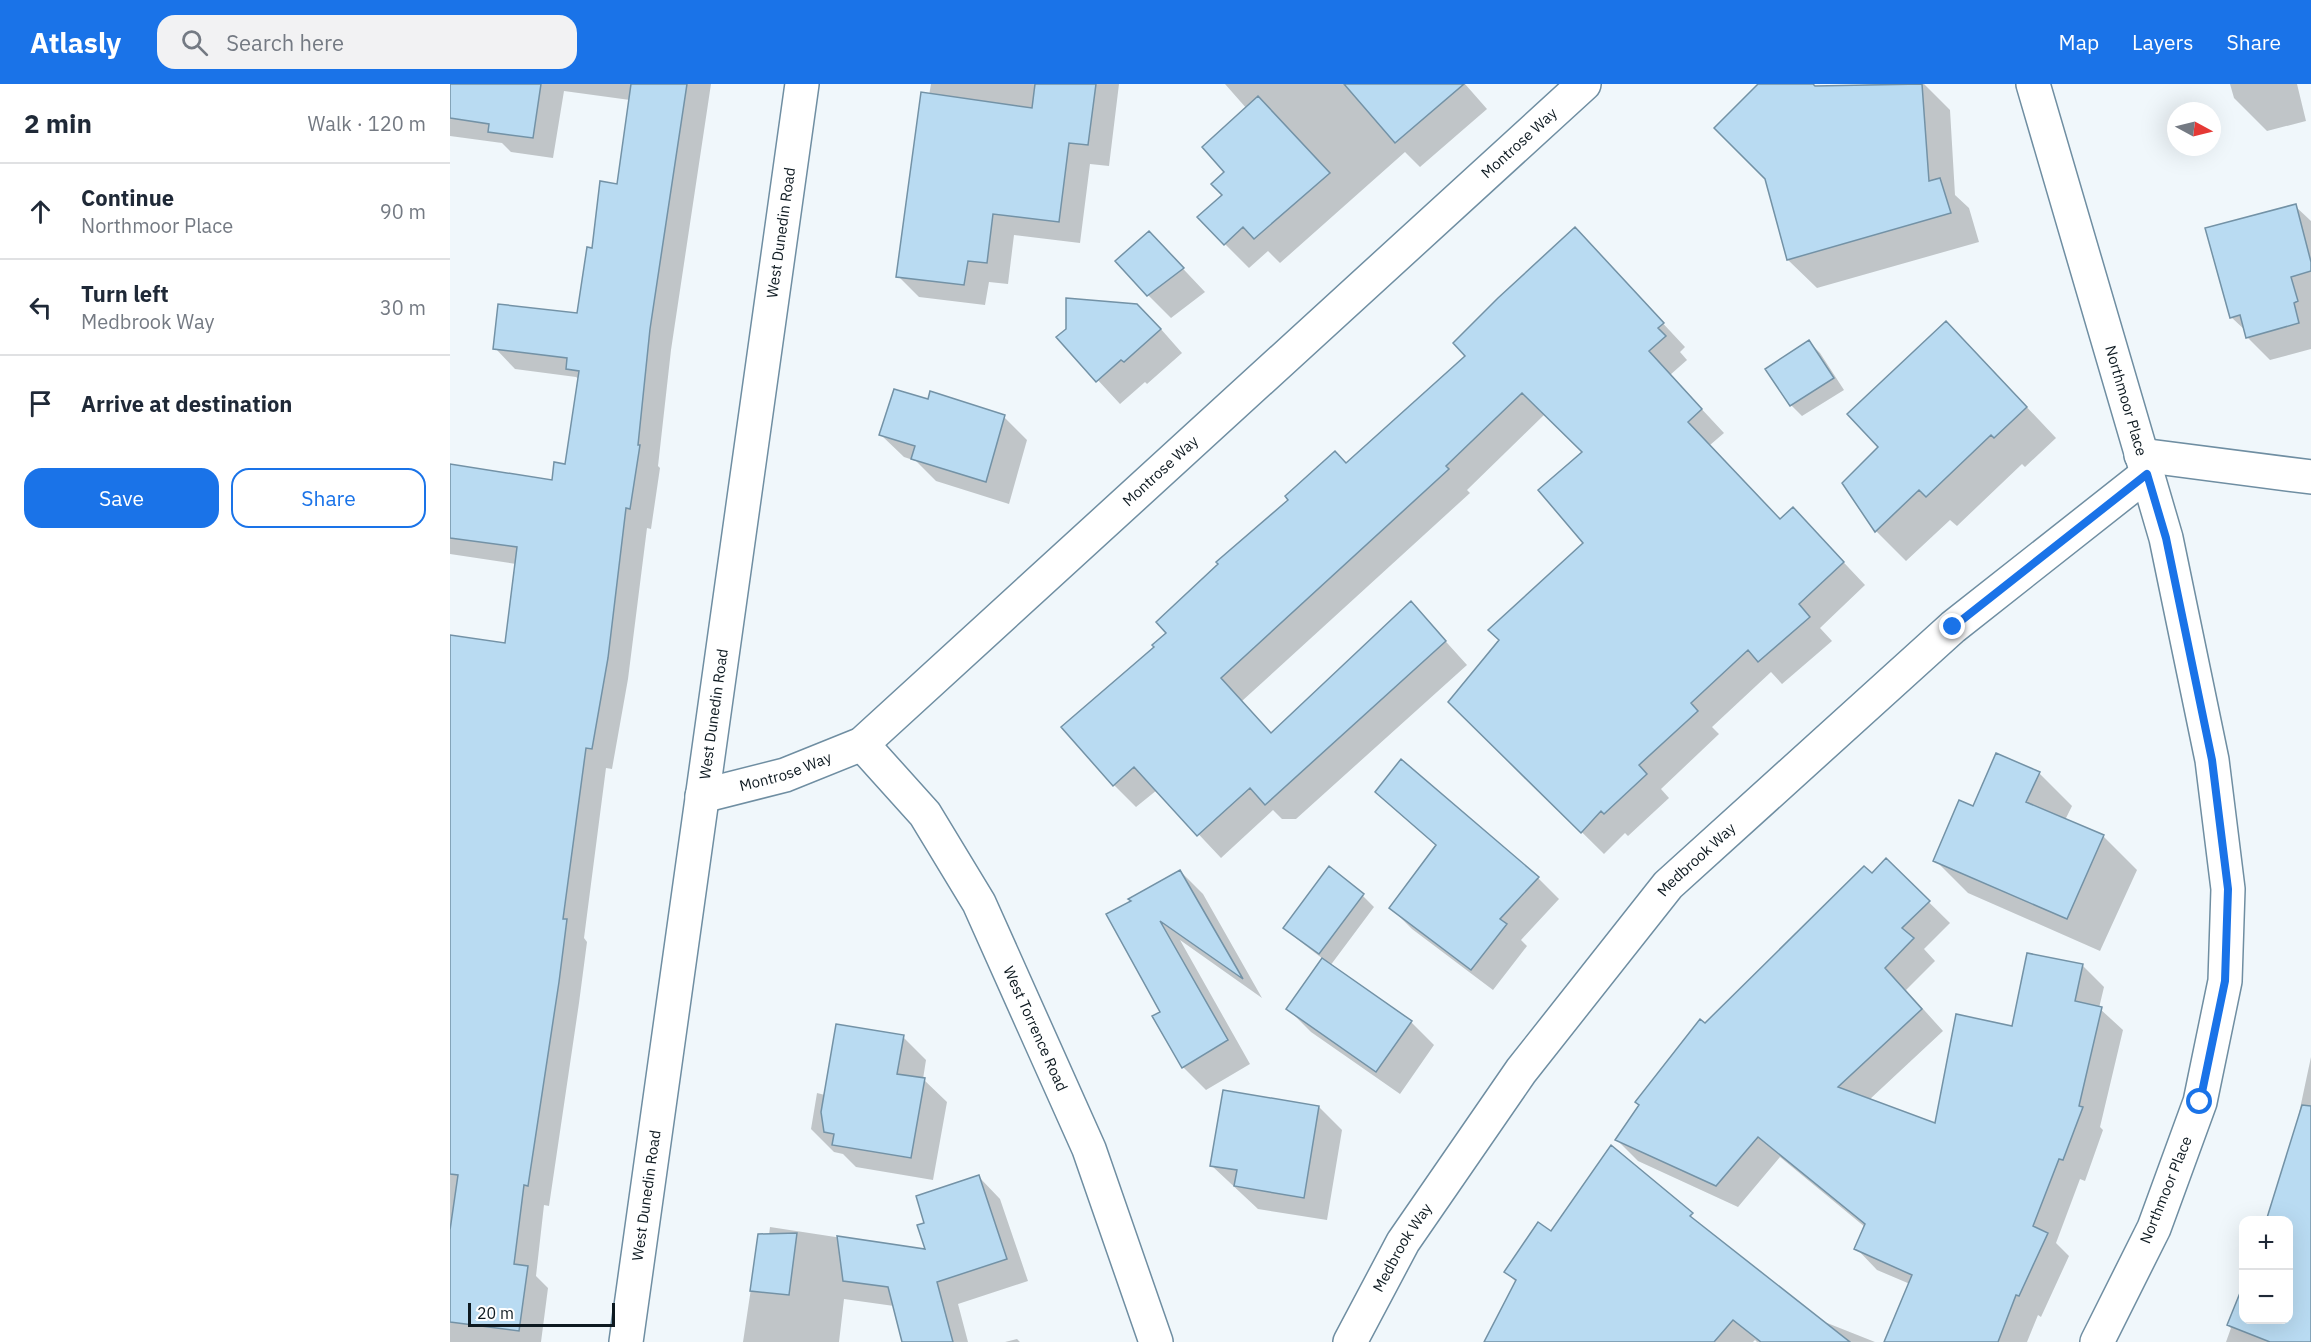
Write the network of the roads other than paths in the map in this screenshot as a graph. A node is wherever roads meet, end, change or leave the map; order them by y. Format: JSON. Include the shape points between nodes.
{"nodes":[{"id":1,"x":802,"y":84,"type":"edge"},
{"id":2,"x":1584,"y":84,"type":"edge"},
{"id":3,"x":2033,"y":84,"type":"edge"},
{"id":4,"x":2144,"y":464,"type":"junction"},
{"id":5,"x":2311,"y":477,"type":"edge"},
{"id":6,"x":862,"y":744,"type":"junction"},
{"id":7,"x":702,"y":796,"type":"junction"},
{"id":8,"x":626,"y":1342,"type":"edge"},
{"id":9,"x":1156,"y":1342,"type":"edge"},
{"id":10,"x":1350,"y":1342,"type":"edge"},
{"id":11,"x":2097,"y":1342,"type":"edge"}],
"edges":[{"from":1,"to":7,"type":"street","name":"West Dunedin Road"},
{"from":2,"to":6,"type":"street","name":"Montrose Way"},
{"from":3,"to":4,"type":"street","name":"Northmoor Place"},
{"from":4,"to":5,"type":"street"},
{"from":4,"to":10,"type":"street","name":"Medbrook Way","via":[[1953,627],[1668,885],[1521,1071],[1403,1242]]},
{"from":4,"to":11,"type":"street","name":"Northmoor Place","via":[[2166,538],[2212,760],[2228,889],[2225,981],[2200,1102],[2154,1228]]},
{"from":6,"to":7,"type":"street","name":"Montrose Way","via":[[785,775]]},
{"from":6,"to":9,"type":"street","name":"West Torrence Road","via":[[925,814],[979,903],[1089,1149]]},
{"from":7,"to":8,"type":"street","name":"West Dunedin Road"}]}
